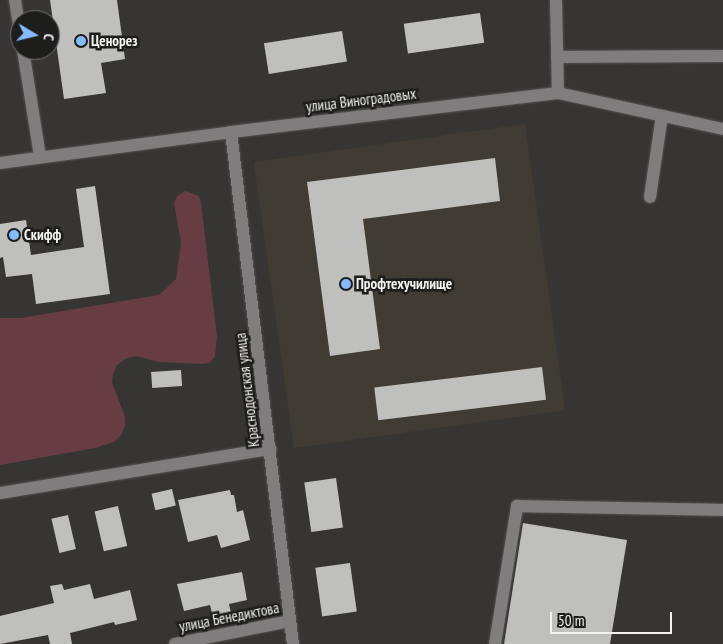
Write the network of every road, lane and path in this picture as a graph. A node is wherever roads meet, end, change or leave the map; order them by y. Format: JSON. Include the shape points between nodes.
{"nodes":[{"id":1,"x":556,"y":0,"type":"edge"},
{"id":2,"x":723,"y":56,"type":"edge"},
{"id":3,"x":557,"y":57,"type":"junction"},
{"id":4,"x":25,"y":60,"type":"edge"},
{"id":5,"x":558,"y":93,"type":"junction"},
{"id":6,"x":662,"y":116,"type":"junction"},
{"id":7,"x":723,"y":129,"type":"edge"},
{"id":8,"x":231,"y":132,"type":"junction"},
{"id":9,"x":40,"y":156,"type":"junction"},
{"id":10,"x":0,"y":163,"type":"edge"},
{"id":11,"x":650,"y":197,"type":"dead end"},
{"id":12,"x":270,"y":449,"type":"junction"},
{"id":13,"x":0,"y":493,"type":"edge"},
{"id":14,"x":723,"y":510,"type":"edge"},
{"id":15,"x":290,"y":621,"type":"junction"},
{"id":16,"x":175,"y":644,"type":"edge"},
{"id":17,"x":293,"y":644,"type":"edge"},
{"id":18,"x":495,"y":644,"type":"edge"}],
"edges":[{"from":1,"to":3,"type":"street"},
{"from":2,"to":3,"type":"street"},
{"from":3,"to":5,"type":"street"},
{"from":4,"to":9,"type":"street"},
{"from":5,"to":6,"type":"street","name":"улица Виноградовых"},
{"from":5,"to":8,"type":"street","name":"улица Виноградовых"},
{"from":6,"to":7,"type":"street","name":"улица Виноградовых"},
{"from":6,"to":11,"type":"street"},
{"from":8,"to":9,"type":"street","name":"улица Виноградовых"},
{"from":8,"to":12,"type":"street","name":"Краснодонская улица"},
{"from":9,"to":10,"type":"street","name":"улица Виноградовых"},
{"from":12,"to":13,"type":"street"},
{"from":12,"to":15,"type":"street","name":"Краснодонская улица"},
{"from":14,"to":18,"type":"street","via":[[518,506]]},
{"from":15,"to":16,"type":"street","name":"улица Бенедиктова"},
{"from":15,"to":17,"type":"street","name":"Краснодонская улица"}]}
